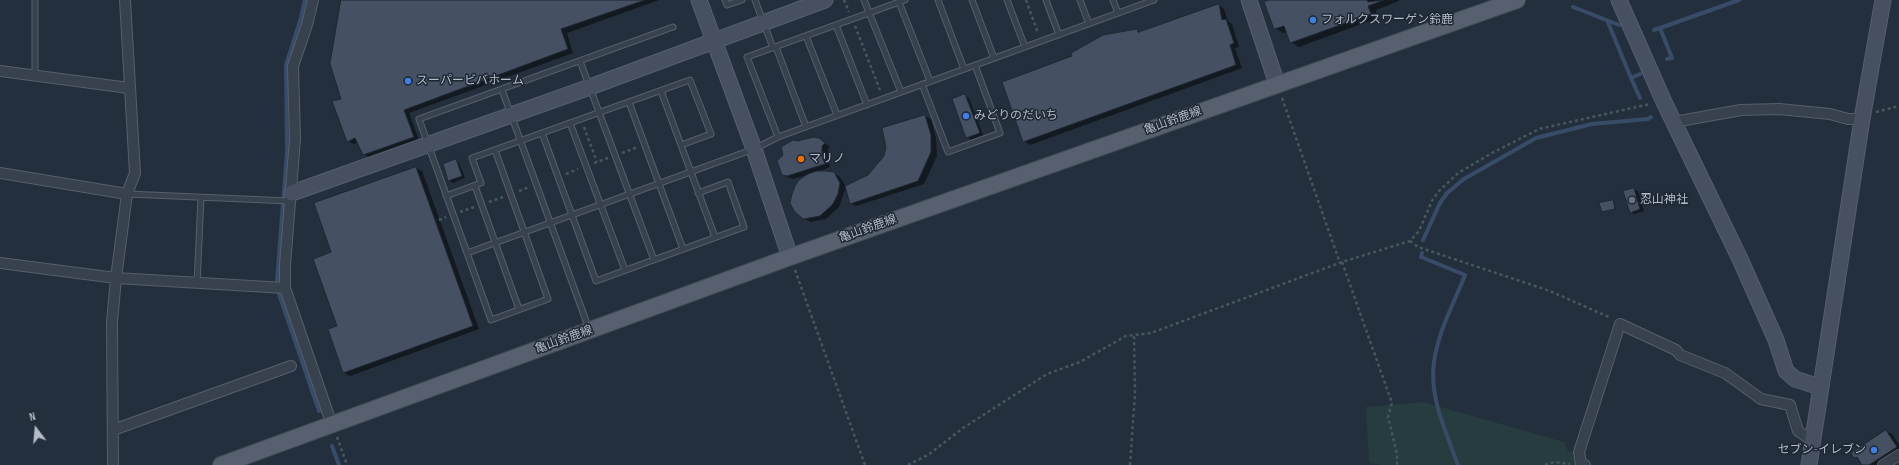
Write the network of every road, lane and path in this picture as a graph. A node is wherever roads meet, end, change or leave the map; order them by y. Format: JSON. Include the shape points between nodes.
{"nodes":[{"id":1,"x":35,"y":0,"type":"edge"},
{"id":2,"x":125,"y":0,"type":"edge"},
{"id":3,"x":313,"y":0,"type":"edge"},
{"id":4,"x":698,"y":0,"type":"edge"},
{"id":5,"x":725,"y":0,"type":"edge"},
{"id":6,"x":742,"y":0,"type":"edge"},
{"id":7,"x":755,"y":0,"type":"edge"},
{"id":8,"x":825,"y":0,"type":"edge"},
{"id":9,"x":844,"y":0,"type":"edge"},
{"id":10,"x":864,"y":0,"type":"edge"},
{"id":11,"x":938,"y":0,"type":"edge"},
{"id":12,"x":972,"y":0,"type":"edge"},
{"id":13,"x":1007,"y":0,"type":"edge"},
{"id":14,"x":1026,"y":0,"type":"edge"},
{"id":15,"x":1046,"y":0,"type":"edge"},
{"id":16,"x":1080,"y":0,"type":"edge"},
{"id":17,"x":1113,"y":0,"type":"edge"},
{"id":18,"x":1154,"y":0,"type":"edge"},
{"id":19,"x":1249,"y":0,"type":"edge"},
{"id":20,"x":1517,"y":0,"type":"edge"},
{"id":21,"x":1619,"y":0,"type":"edge"},
{"id":22,"x":1883,"y":0,"type":"edge"},
{"id":23,"x":902,"y":1,"type":"edge"},
{"id":24,"x":1147,"y":1,"type":"edge"},
{"id":25,"x":869,"y":13,"type":"junction"},
{"id":26,"x":1118,"y":13,"type":"junction"},
{"id":27,"x":852,"y":19,"type":"junction"},
{"id":28,"x":764,"y":22,"type":"junction"},
{"id":29,"x":1088,"y":24,"type":"junction"},
{"id":30,"x":836,"y":25,"type":"junction"},
{"id":31,"x":673,"y":27,"type":"dead end"},
{"id":32,"x":1059,"y":35,"type":"junction"},
{"id":33,"x":806,"y":36,"type":"junction"},
{"id":34,"x":713,"y":40,"type":"junction"},
{"id":35,"x":1042,"y":41,"type":"junction"},
{"id":36,"x":774,"y":47,"type":"junction"},
{"id":37,"x":1025,"y":47,"type":"junction"},
{"id":38,"x":994,"y":58,"type":"junction"},
{"id":39,"x":580,"y":61,"type":"junction"},
{"id":40,"x":976,"y":65,"type":"junction"},
{"id":41,"x":964,"y":69,"type":"junction"},
{"id":42,"x":0,"y":71,"type":"edge"},
{"id":43,"x":35,"y":76,"type":"junction"},
{"id":44,"x":930,"y":82,"type":"junction"},
{"id":45,"x":922,"y":84,"type":"junction"},
{"id":46,"x":1277,"y":84,"type":"junction"},
{"id":47,"x":590,"y":87,"type":"junction"},
{"id":48,"x":129,"y":88,"type":"junction"},
{"id":49,"x":502,"y":90,"type":"junction"},
{"id":50,"x":661,"y":91,"type":"junction"},
{"id":51,"x":901,"y":92,"type":"junction"},
{"id":52,"x":883,"y":99,"type":"junction"},
{"id":53,"x":629,"y":102,"type":"junction"},
{"id":54,"x":1664,"y":102,"type":"junction"},
{"id":55,"x":867,"y":104,"type":"junction"},
{"id":56,"x":1899,"y":106,"type":"edge"},
{"id":57,"x":600,"y":112,"type":"junction"},
{"id":58,"x":511,"y":114,"type":"junction"},
{"id":59,"x":837,"y":115,"type":"junction"},
{"id":60,"x":1863,"y":116,"type":"junction"},
{"id":61,"x":1674,"y":122,"type":"junction"},
{"id":62,"x":570,"y":123,"type":"junction"},
{"id":63,"x":806,"y":127,"type":"junction"},
{"id":64,"x":542,"y":133,"type":"junction"},
{"id":65,"x":778,"y":137,"type":"junction"},
{"id":66,"x":521,"y":141,"type":"junction"},
{"id":67,"x":428,"y":144,"type":"junction"},
{"id":68,"x":644,"y":145,"type":"junction"},
{"id":69,"x":681,"y":145,"type":"junction"},
{"id":70,"x":754,"y":149,"type":"junction"},
{"id":71,"x":495,"y":150,"type":"junction"},
{"id":72,"x":616,"y":155,"type":"junction"},
{"id":73,"x":586,"y":166,"type":"junction"},
{"id":74,"x":691,"y":172,"type":"junction"},
{"id":75,"x":0,"y":173,"type":"edge"},
{"id":76,"x":558,"y":177,"type":"junction"},
{"id":77,"x":537,"y":184,"type":"junction"},
{"id":78,"x":659,"y":184,"type":"junction"},
{"id":79,"x":474,"y":186,"type":"junction"},
{"id":80,"x":698,"y":193,"type":"junction"},
{"id":81,"x":128,"y":194,"type":"junction"},
{"id":82,"x":511,"y":194,"type":"junction"},
{"id":83,"x":630,"y":194,"type":"junction"},
{"id":84,"x":446,"y":196,"type":"junction"},
{"id":85,"x":201,"y":198,"type":"junction"},
{"id":86,"x":291,"y":198,"type":"junction"},
{"id":87,"x":481,"y":204,"type":"junction"},
{"id":88,"x":600,"y":205,"type":"junction"},
{"id":89,"x":453,"y":215,"type":"junction"},
{"id":90,"x":572,"y":215,"type":"junction"},
{"id":91,"x":439,"y":220,"type":"dead end"},
{"id":92,"x":551,"y":223,"type":"junction"},
{"id":93,"x":524,"y":233,"type":"junction"},
{"id":94,"x":715,"y":238,"type":"junction"},
{"id":95,"x":1410,"y":241,"type":"junction"},
{"id":96,"x":495,"y":243,"type":"junction"},
{"id":97,"x":683,"y":249,"type":"junction"},
{"id":98,"x":467,"y":253,"type":"junction"},
{"id":99,"x":790,"y":256,"type":"junction"},
{"id":100,"x":654,"y":260,"type":"junction"},
{"id":101,"x":0,"y":263,"type":"edge"},
{"id":102,"x":1341,"y":263,"type":"junction"},
{"id":103,"x":625,"y":270,"type":"junction"},
{"id":104,"x":116,"y":278,"type":"junction"},
{"id":105,"x":197,"y":284,"type":"junction"},
{"id":106,"x":285,"y":288,"type":"junction"},
{"id":107,"x":519,"y":310,"type":"junction"},
{"id":108,"x":1620,"y":324,"type":"junction"},
{"id":109,"x":590,"y":330,"type":"junction"},
{"id":110,"x":1134,"y":334,"type":"junction"},
{"id":111,"x":291,"y":366,"type":"dead end"},
{"id":112,"x":1820,"y":387,"type":"junction"},
{"id":113,"x":332,"y":425,"type":"junction"},
{"id":114,"x":113,"y":430,"type":"junction"},
{"id":115,"x":1813,"y":441,"type":"junction"},
{"id":116,"x":1899,"y":455,"type":"edge"},
{"id":117,"x":1583,"y":464,"type":"edge"},
{"id":118,"x":113,"y":465,"type":"edge"},
{"id":119,"x":221,"y":465,"type":"edge"},
{"id":120,"x":347,"y":465,"type":"edge"},
{"id":121,"x":865,"y":465,"type":"edge"},
{"id":122,"x":908,"y":465,"type":"edge"},
{"id":123,"x":1130,"y":465,"type":"edge"},
{"id":124,"x":1397,"y":465,"type":"edge"},
{"id":125,"x":1545,"y":465,"type":"edge"},
{"id":126,"x":1809,"y":465,"type":"edge"},
{"id":127,"x":1883,"y":465,"type":"edge"}],
"edges":[{"from":1,"to":43,"type":"lane"},
{"from":2,"to":48,"type":"street"},
{"from":3,"to":86,"type":"street","via":[[293,66],[295,139]]},
{"from":4,"to":34,"type":"street"},
{"from":5,"to":6,"type":"lane","via":[[727,5]]},
{"from":7,"to":28,"type":"lane"},
{"from":8,"to":28,"type":"street"},
{"from":9,"to":27,"type":"path"},
{"from":10,"to":25,"type":"lane"},
{"from":11,"to":41,"type":"lane"},
{"from":12,"to":38,"type":"lane"},
{"from":13,"to":37,"type":"lane"},
{"from":14,"to":35,"type":"path"},
{"from":15,"to":32,"type":"lane"},
{"from":16,"to":29,"type":"lane"},
{"from":17,"to":26,"type":"lane"},
{"from":18,"to":24,"type":"lane"},
{"from":19,"to":46,"type":"street"},
{"from":20,"to":46,"type":"main road","name":"亀山鈴鹿線"},
{"from":21,"to":54,"type":"street"},
{"from":22,"to":60,"type":"street"},
{"from":23,"to":25,"type":"lane"},
{"from":23,"to":44,"type":"lane"},
{"from":24,"to":26,"type":"lane"},
{"from":25,"to":27,"type":"lane"},
{"from":25,"to":51,"type":"lane"},
{"from":26,"to":29,"type":"lane"},
{"from":27,"to":30,"type":"lane"},
{"from":27,"to":52,"type":"path"},
{"from":28,"to":34,"type":"street"},
{"from":28,"to":36,"type":"lane"},
{"from":29,"to":32,"type":"lane"},
{"from":30,"to":33,"type":"lane"},
{"from":30,"to":55,"type":"lane"},
{"from":31,"to":39,"type":"lane"},
{"from":32,"to":35,"type":"lane"},
{"from":33,"to":36,"type":"lane"},
{"from":33,"to":59,"type":"lane"},
{"from":34,"to":47,"type":"street"},
{"from":34,"to":70,"type":"street"},
{"from":35,"to":37,"type":"lane"},
{"from":36,"to":63,"type":"lane"},
{"from":36,"to":65,"type":"lane","via":[[747,57]]},
{"from":37,"to":38,"type":"lane"},
{"from":38,"to":40,"type":"lane"},
{"from":39,"to":47,"type":"lane"},
{"from":39,"to":49,"type":"lane"},
{"from":40,"to":41,"type":"lane"},
{"from":40,"to":45,"type":"lane","via":[[1000,133],[948,152]]},
{"from":41,"to":44,"type":"lane"},
{"from":42,"to":43,"type":"street"},
{"from":43,"to":48,"type":"street"},
{"from":44,"to":45,"type":"lane"},
{"from":45,"to":51,"type":"lane"},
{"from":46,"to":99,"type":"main road","name":"亀山鈴鹿線"},
{"from":46,"to":102,"type":"path"},
{"from":47,"to":57,"type":"lane"},
{"from":47,"to":58,"type":"street"},
{"from":48,"to":81,"type":"street","via":[[134,173]]},
{"from":49,"to":58,"type":"lane"},
{"from":49,"to":67,"type":"lane","via":[[419,119]]},
{"from":50,"to":53,"type":"lane"},
{"from":50,"to":69,"type":"lane"},
{"from":50,"to":69,"type":"lane","via":[[690,80],[711,134]]},
{"from":51,"to":52,"type":"lane"},
{"from":52,"to":55,"type":"lane"},
{"from":53,"to":57,"type":"lane"},
{"from":53,"to":68,"type":"lane"},
{"from":54,"to":61,"type":"street"},
{"from":54,"to":95,"type":"path","via":[[1539,128],[1492,153],[1458,173],[1438,192],[1419,231]]},
{"from":55,"to":59,"type":"lane"},
{"from":56,"to":60,"type":"path"},
{"from":57,"to":62,"type":"lane"},
{"from":57,"to":72,"type":"lane"},
{"from":58,"to":66,"type":"lane"},
{"from":58,"to":67,"type":"street"},
{"from":59,"to":63,"type":"lane"},
{"from":60,"to":61,"type":"street","via":[[1848,119],[1830,114],[1780,108],[1741,110]]},
{"from":60,"to":112,"type":"street"},
{"from":61,"to":112,"type":"street","via":[[1740,259],[1776,340],[1786,371],[1795,379]]},
{"from":62,"to":64,"type":"lane"},
{"from":62,"to":73,"type":"lane"},
{"from":63,"to":65,"type":"lane"},
{"from":64,"to":66,"type":"lane"},
{"from":64,"to":76,"type":"lane"},
{"from":65,"to":70,"type":"lane"},
{"from":66,"to":71,"type":"lane"},
{"from":66,"to":77,"type":"lane"},
{"from":67,"to":84,"type":"lane"},
{"from":67,"to":86,"type":"street"},
{"from":68,"to":72,"type":"path"},
{"from":68,"to":78,"type":"lane"},
{"from":69,"to":74,"type":"lane"},
{"from":70,"to":74,"type":"lane"},
{"from":70,"to":99,"type":"street"},
{"from":71,"to":79,"type":"lane","via":[[472,158],[481,183]]},
{"from":71,"to":82,"type":"lane"},
{"from":72,"to":73,"type":"path"},
{"from":72,"to":83,"type":"lane"},
{"from":73,"to":76,"type":"path"},
{"from":73,"to":88,"type":"lane"},
{"from":74,"to":78,"type":"lane"},
{"from":74,"to":80,"type":"lane"},
{"from":75,"to":81,"type":"street"},
{"from":76,"to":90,"type":"lane"},
{"from":77,"to":82,"type":"path"},
{"from":77,"to":92,"type":"lane"},
{"from":78,"to":83,"type":"lane"},
{"from":78,"to":97,"type":"lane"},
{"from":79,"to":84,"type":"lane"},
{"from":79,"to":87,"type":"lane"},
{"from":80,"to":94,"type":"lane"},
{"from":80,"to":94,"type":"lane","via":[[728,182],[744,227]]},
{"from":81,"to":85,"type":"lane"},
{"from":81,"to":104,"type":"street"},
{"from":82,"to":87,"type":"path"},
{"from":82,"to":93,"type":"lane"},
{"from":83,"to":88,"type":"lane"},
{"from":83,"to":100,"type":"lane"},
{"from":84,"to":89,"type":"lane"},
{"from":85,"to":86,"type":"lane"},
{"from":85,"to":105,"type":"lane"},
{"from":86,"to":106,"type":"street"},
{"from":87,"to":89,"type":"path"},
{"from":87,"to":96,"type":"lane"},
{"from":88,"to":90,"type":"lane"},
{"from":88,"to":103,"type":"lane"},
{"from":89,"to":91,"type":"path"},
{"from":89,"to":98,"type":"lane"},
{"from":90,"to":92,"type":"lane"},
{"from":90,"to":103,"type":"lane","via":[[596,281]]},
{"from":92,"to":93,"type":"lane"},
{"from":92,"to":109,"type":"lane"},
{"from":93,"to":96,"type":"lane"},
{"from":93,"to":107,"type":"lane","via":[[548,299]]},
{"from":94,"to":97,"type":"lane"},
{"from":95,"to":102,"type":"path"},
{"from":95,"to":108,"type":"path","via":[[1418,247],[1550,291],[1600,312]]},
{"from":96,"to":98,"type":"lane"},
{"from":96,"to":107,"type":"lane"},
{"from":97,"to":100,"type":"lane"},
{"from":98,"to":107,"type":"lane","via":[[491,320]]},
{"from":99,"to":109,"type":"main road","name":"亀山鈴鹿線"},
{"from":99,"to":121,"type":"path"},
{"from":100,"to":103,"type":"lane"},
{"from":101,"to":104,"type":"street"},
{"from":102,"to":110,"type":"path","via":[[1151,333]]},
{"from":102,"to":124,"type":"path","via":[[1392,403],[1388,417],[1397,454]]},
{"from":104,"to":105,"type":"street"},
{"from":104,"to":114,"type":"street","via":[[112,322]]},
{"from":105,"to":106,"type":"street"},
{"from":106,"to":113,"type":"street"},
{"from":108,"to":115,"type":"street","via":[[1676,350],[1685,358],[1725,373],[1762,399],[1790,405],[1798,431]]},
{"from":108,"to":117,"type":"street","via":[[1579,452]]},
{"from":109,"to":113,"type":"main road","name":"亀山鈴鹿線"},
{"from":110,"to":122,"type":"path","via":[[1080,362],[1047,374],[963,428],[928,455]]},
{"from":110,"to":123,"type":"path","via":[[1135,394]]},
{"from":111,"to":114,"type":"street"},
{"from":112,"to":115,"type":"street"},
{"from":113,"to":119,"type":"main road","name":"亀山鈴鹿線"},
{"from":113,"to":120,"type":"path"},
{"from":114,"to":118,"type":"street"},
{"from":115,"to":126,"type":"street"},
{"from":116,"to":127,"type":"street"},
{"from":117,"to":125,"type":"path","via":[[1554,462]]}]}
